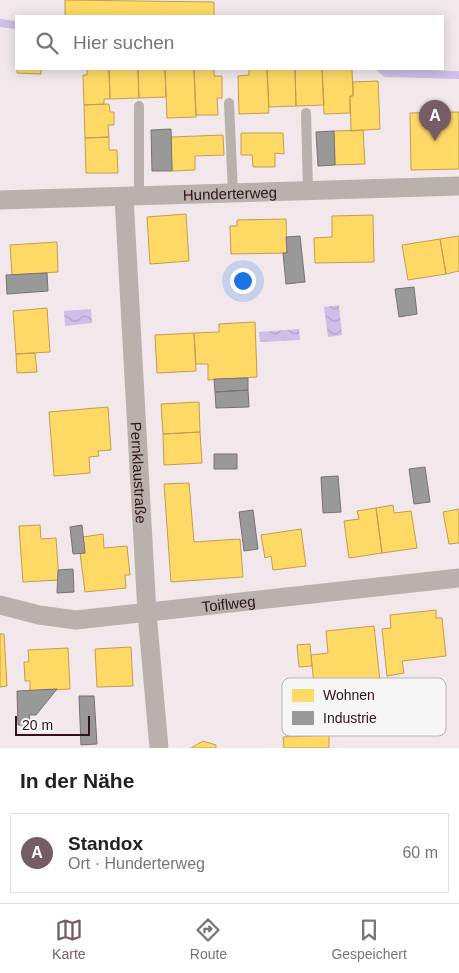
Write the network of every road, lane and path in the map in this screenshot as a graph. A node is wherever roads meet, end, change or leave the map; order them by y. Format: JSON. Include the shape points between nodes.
{"nodes":[{"id":1,"x":229,"y":103,"type":"dead end"},
{"id":2,"x":139,"y":106,"type":"dead end"},
{"id":3,"x":306,"y":113,"type":"dead end"},
{"id":4,"x":459,"y":186,"type":"edge"},
{"id":5,"x":308,"y":190,"type":"junction"},
{"id":6,"x":233,"y":193,"type":"junction"},
{"id":7,"x":132,"y":197,"type":"junction"},
{"id":8,"x":0,"y":200,"type":"edge"},
{"id":9,"x":459,"y":578,"type":"edge"},
{"id":10,"x":0,"y":605,"type":"edge"},
{"id":11,"x":147,"y":613,"type":"junction"},
{"id":12,"x":159,"y":748,"type":"edge"}],
"edges":[{"from":1,"to":6,"type":"lane"},
{"from":2,"to":7,"type":"lane"},
{"from":3,"to":5,"type":"lane"},
{"from":4,"to":5,"type":"street","name":"Hunderterweg"},
{"from":5,"to":6,"type":"street","name":"Hunderterweg"},
{"from":6,"to":7,"type":"street","name":"Hunderterweg"},
{"from":7,"to":8,"type":"street","name":"Hunderterweg"},
{"from":7,"to":11,"type":"street","name":"Pernklaustraße"},
{"from":9,"to":11,"type":"street","name":"Toiflweg"},
{"from":10,"to":11,"type":"street","name":"Toiflweg","via":[[76,620]]},
{"from":11,"to":12,"type":"street","name":"Pernklaustraße"}]}
